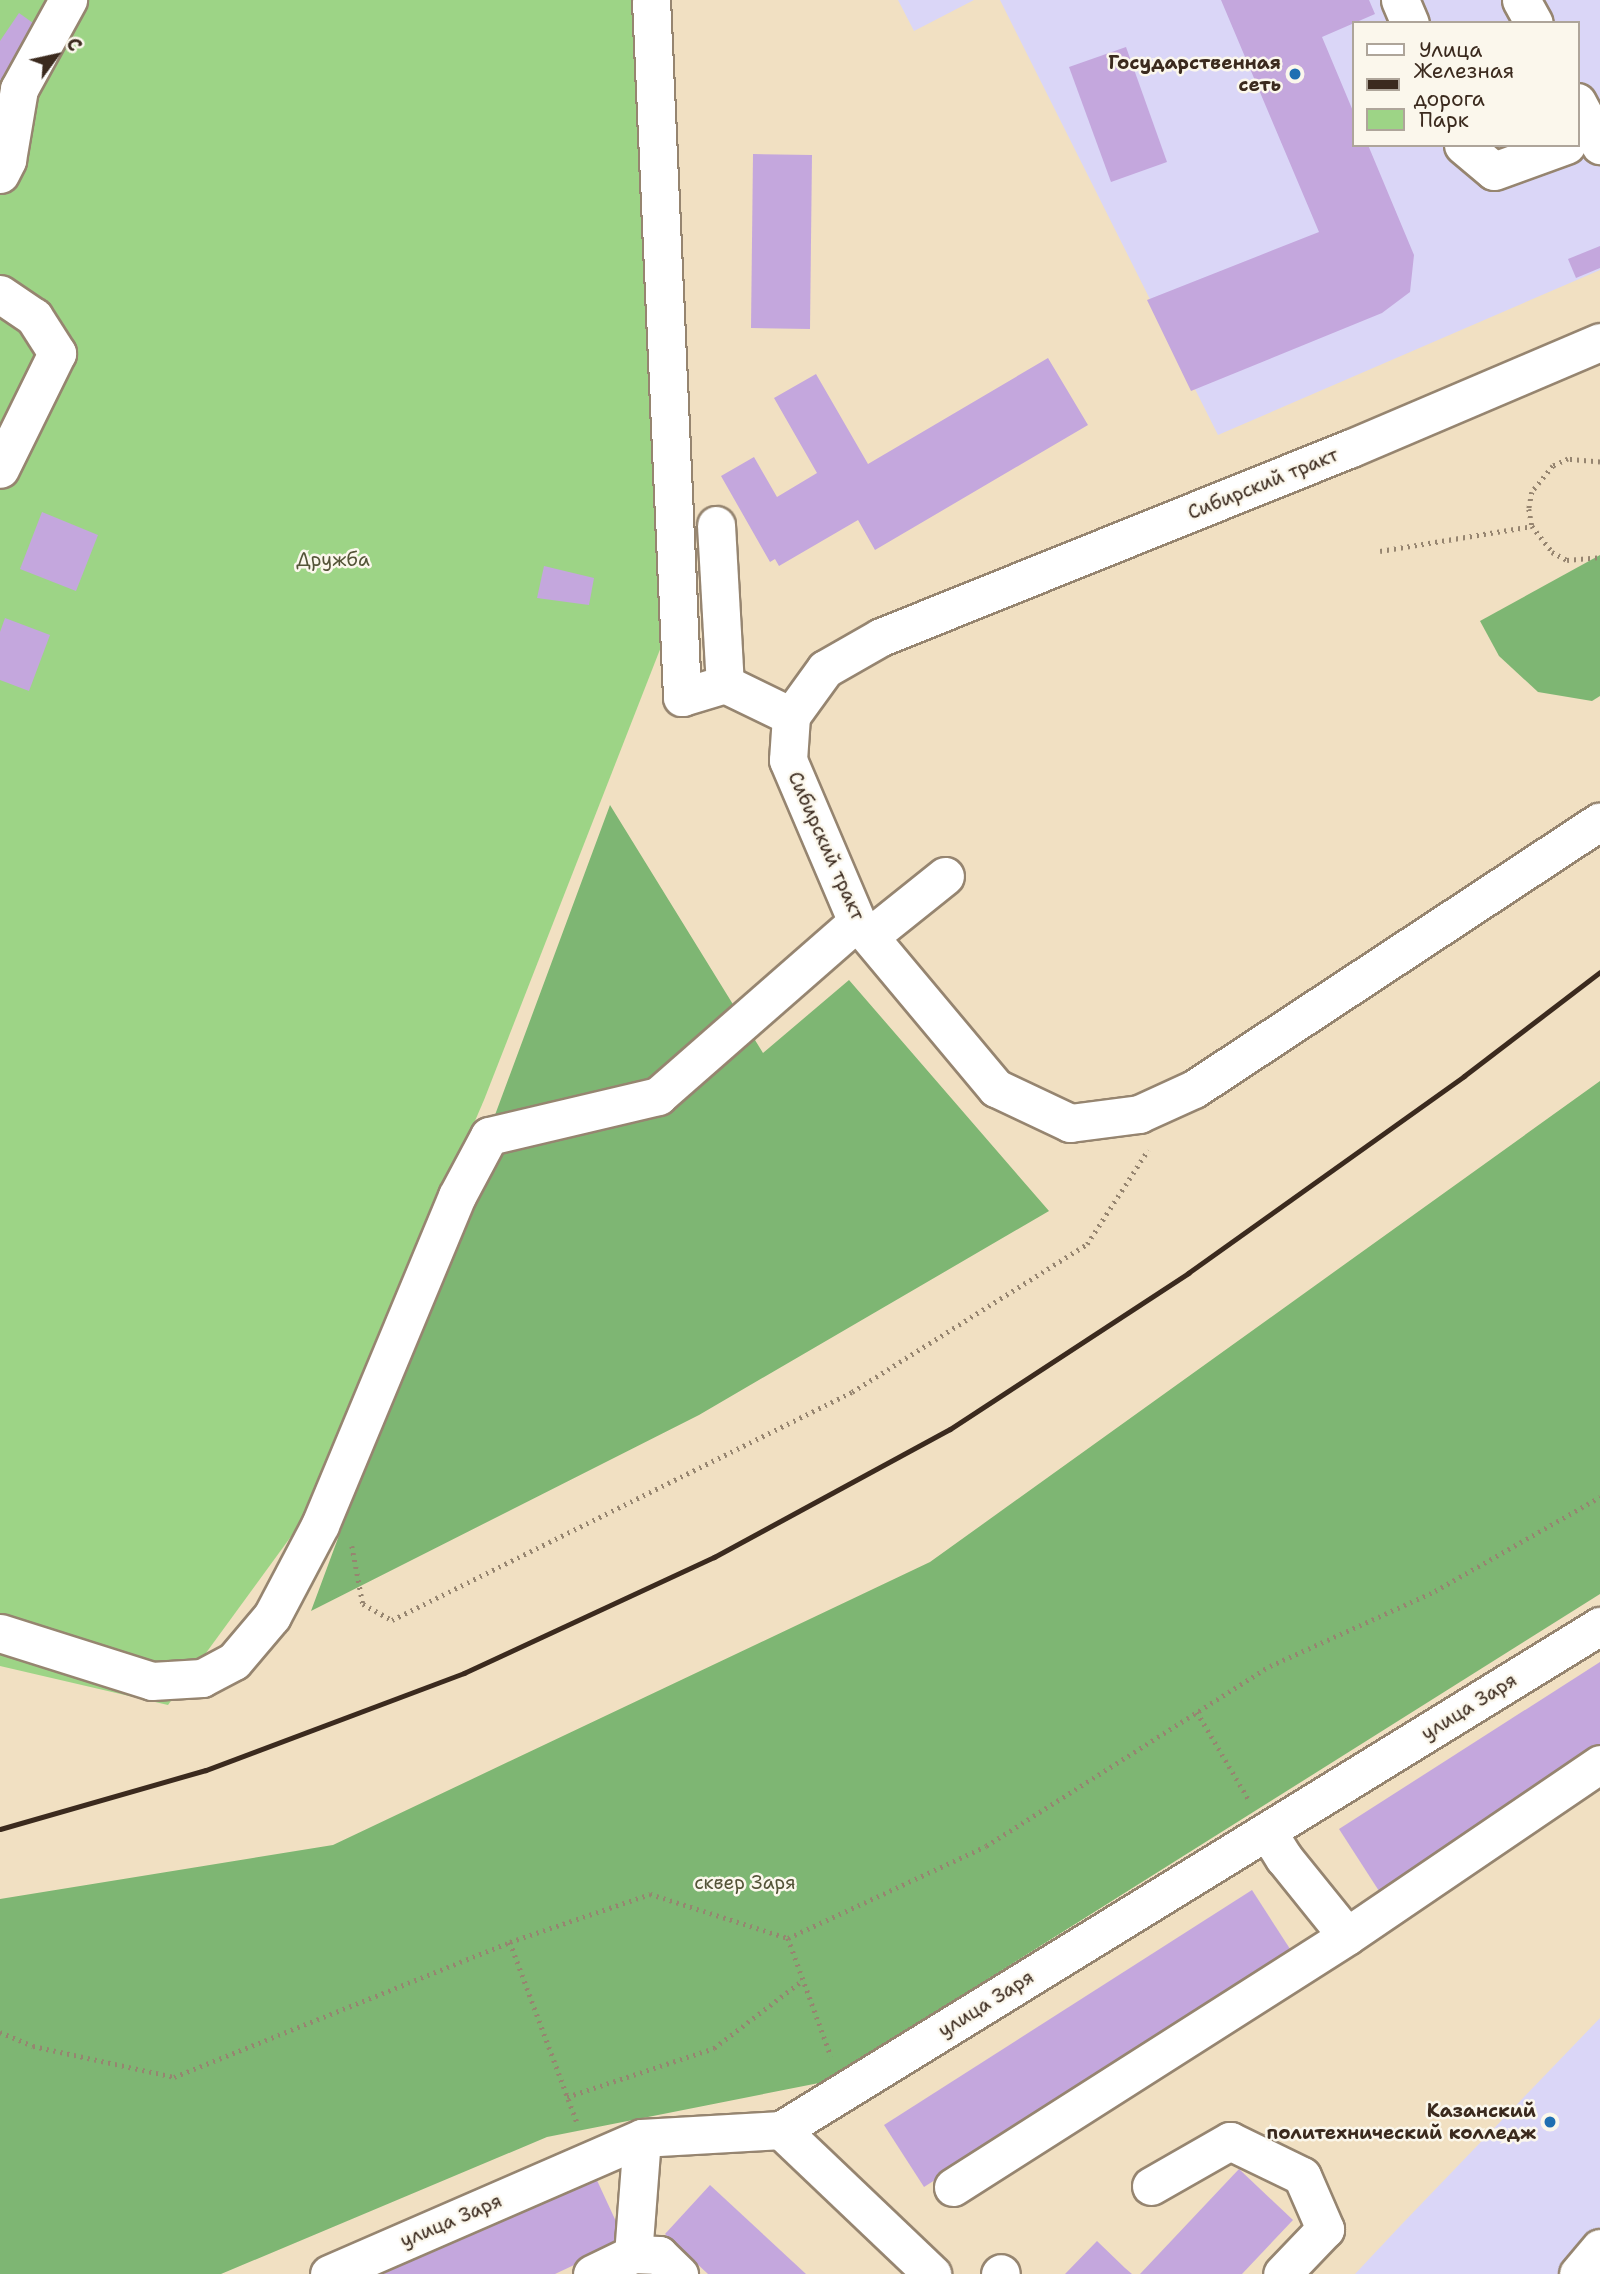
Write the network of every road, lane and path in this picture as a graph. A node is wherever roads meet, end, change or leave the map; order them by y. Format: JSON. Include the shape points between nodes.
{"nodes":[{"id":1,"x":68,"y":0,"type":"edge"},
{"id":2,"x":651,"y":0,"type":"edge"},
{"id":3,"x":1400,"y":0,"type":"edge"},
{"id":4,"x":1521,"y":0,"type":"edge"},
{"id":5,"x":1409,"y":21,"type":"edge"},
{"id":6,"x":1533,"y":21,"type":"edge"},
{"id":7,"x":1579,"y":109,"type":"edge"},
{"id":8,"x":1588,"y":140,"type":"edge"},
{"id":9,"x":1465,"y":147,"type":"edge"},
{"id":10,"x":1567,"y":147,"type":"edge"},
{"id":11,"x":0,"y":173,"type":"edge"},
{"id":12,"x":0,"y":294,"type":"edge"},
{"id":13,"x":1600,"y":342,"type":"edge"},
{"id":14,"x":1600,"y":462,"type":"edge"},
{"id":15,"x":0,"y":469,"type":"edge"},
{"id":16,"x":716,"y":525,"type":"dead end"},
{"id":17,"x":1532,"y":526,"type":"junction"},
{"id":18,"x":1380,"y":551,"type":"dead end"},
{"id":19,"x":1600,"y":557,"type":"edge"},
{"id":20,"x":726,"y":684,"type":"junction"},
{"id":21,"x":791,"y":716,"type":"junction"},
{"id":22,"x":1600,"y":821,"type":"edge"},
{"id":23,"x":945,"y":876,"type":"dead end"},
{"id":24,"x":863,"y":929,"type":"junction"},
{"id":25,"x":1150,"y":1109,"type":"junction"},
{"id":26,"x":1600,"y":1497,"type":"edge"},
{"id":27,"x":351,"y":1541,"type":"dead end"},
{"id":28,"x":1600,"y":1626,"type":"edge"},
{"id":29,"x":0,"y":1633,"type":"edge"},
{"id":30,"x":1197,"y":1712,"type":"junction"},
{"id":31,"x":1600,"y":1764,"type":"edge"},
{"id":32,"x":1267,"y":1830,"type":"junction"},
{"id":33,"x":1347,"y":1936,"type":"junction"},
{"id":34,"x":788,"y":1938,"type":"junction"},
{"id":35,"x":510,"y":1942,"type":"junction"},
{"id":36,"x":803,"y":1980,"type":"junction"},
{"id":37,"x":0,"y":2032,"type":"edge"},
{"id":38,"x":844,"y":2091,"type":"junction"},
{"id":39,"x":567,"y":2097,"type":"junction"},
{"id":40,"x":781,"y":2130,"type":"junction"},
{"id":41,"x":642,"y":2138,"type":"junction"},
{"id":42,"x":591,"y":2160,"type":"junction"},
{"id":43,"x":1151,"y":2186,"type":"dead end"},
{"id":44,"x":953,"y":2187,"type":"dead end"},
{"id":45,"x":1600,"y":2248,"type":"edge"},
{"id":46,"x":633,"y":2254,"type":"junction"},
{"id":47,"x":329,"y":2274,"type":"edge"},
{"id":48,"x":592,"y":2274,"type":"edge"},
{"id":49,"x":679,"y":2274,"type":"edge"},
{"id":50,"x":932,"y":2274,"type":"edge"},
{"id":51,"x":1282,"y":2274,"type":"edge"},
{"id":52,"x":1578,"y":2274,"type":"edge"}],
"edges":[{"from":1,"to":11,"type":"street","via":[[19,89],[7,160]]},
{"from":2,"to":20,"type":"street","via":[[682,696]]},
{"from":3,"to":5,"type":"street"},
{"from":4,"to":6,"type":"street"},
{"from":7,"to":8,"type":"street"},
{"from":9,"to":10,"type":"street","via":[[1494,171]]},
{"from":12,"to":15,"type":"street","via":[[34,317],[57,353]]},
{"from":13,"to":21,"type":"street","name":"Сибирский тракт","via":[[1351,448],[881,637],[825,669]]},
{"from":14,"to":17,"type":"path","via":[[1569,459],[1546,472],[1532,492]]},
{"from":16,"to":20,"type":"street"},
{"from":17,"to":18,"type":"path"},
{"from":17,"to":19,"type":"path","via":[[1552,552],[1567,559]]},
{"from":20,"to":21,"type":"street"},
{"from":21,"to":24,"type":"street","name":"Сибирский тракт","via":[[789,760]]},
{"from":22,"to":25,"type":"street","name":"Сибирский тракт","via":[[1194,1089]]},
{"from":23,"to":24,"type":"street"},
{"from":24,"to":25,"type":"street","name":"Сибирский тракт","via":[[996,1088],[1070,1123]]},
{"from":24,"to":29,"type":"street","via":[[658,1096],[489,1136],[457,1196],[320,1525],[272,1616],[234,1661],[202,1678],[152,1681]]},
{"from":25,"to":27,"type":"path","via":[[1148,1154],[1087,1244],[852,1392],[392,1620],[363,1604]]},
{"from":26,"to":30,"type":"path","via":[[1435,1591],[1270,1666]]},
{"from":28,"to":32,"type":"street","name":"улица Заря"},
{"from":30,"to":32,"type":"path"},
{"from":30,"to":34,"type":"path","via":[[986,1846]]},
{"from":31,"to":33,"type":"street"},
{"from":32,"to":33,"type":"street"},
{"from":32,"to":38,"type":"street","name":"улица Заря"},
{"from":33,"to":44,"type":"street"},
{"from":34,"to":35,"type":"path","via":[[650,1894]]},
{"from":34,"to":36,"type":"path"},
{"from":35,"to":37,"type":"path","via":[[174,2077],[33,2046]]},
{"from":35,"to":39,"type":"path"},
{"from":36,"to":38,"type":"path"},
{"from":36,"to":39,"type":"path","via":[[714,2048]]},
{"from":38,"to":40,"type":"street","name":"улица Заря"},
{"from":39,"to":42,"type":"path"},
{"from":40,"to":41,"type":"street","name":"улица Заря"},
{"from":40,"to":50,"type":"street"},
{"from":41,"to":42,"type":"street","name":"улица Заря"},
{"from":41,"to":46,"type":"street"},
{"from":42,"to":47,"type":"street","name":"улица Заря"},
{"from":43,"to":51,"type":"street","via":[[1230,2141],[1302,2176],[1325,2229]]},
{"from":45,"to":52,"type":"street"},
{"from":46,"to":48,"type":"street"},
{"from":46,"to":49,"type":"street","via":[[659,2255]]}]}
